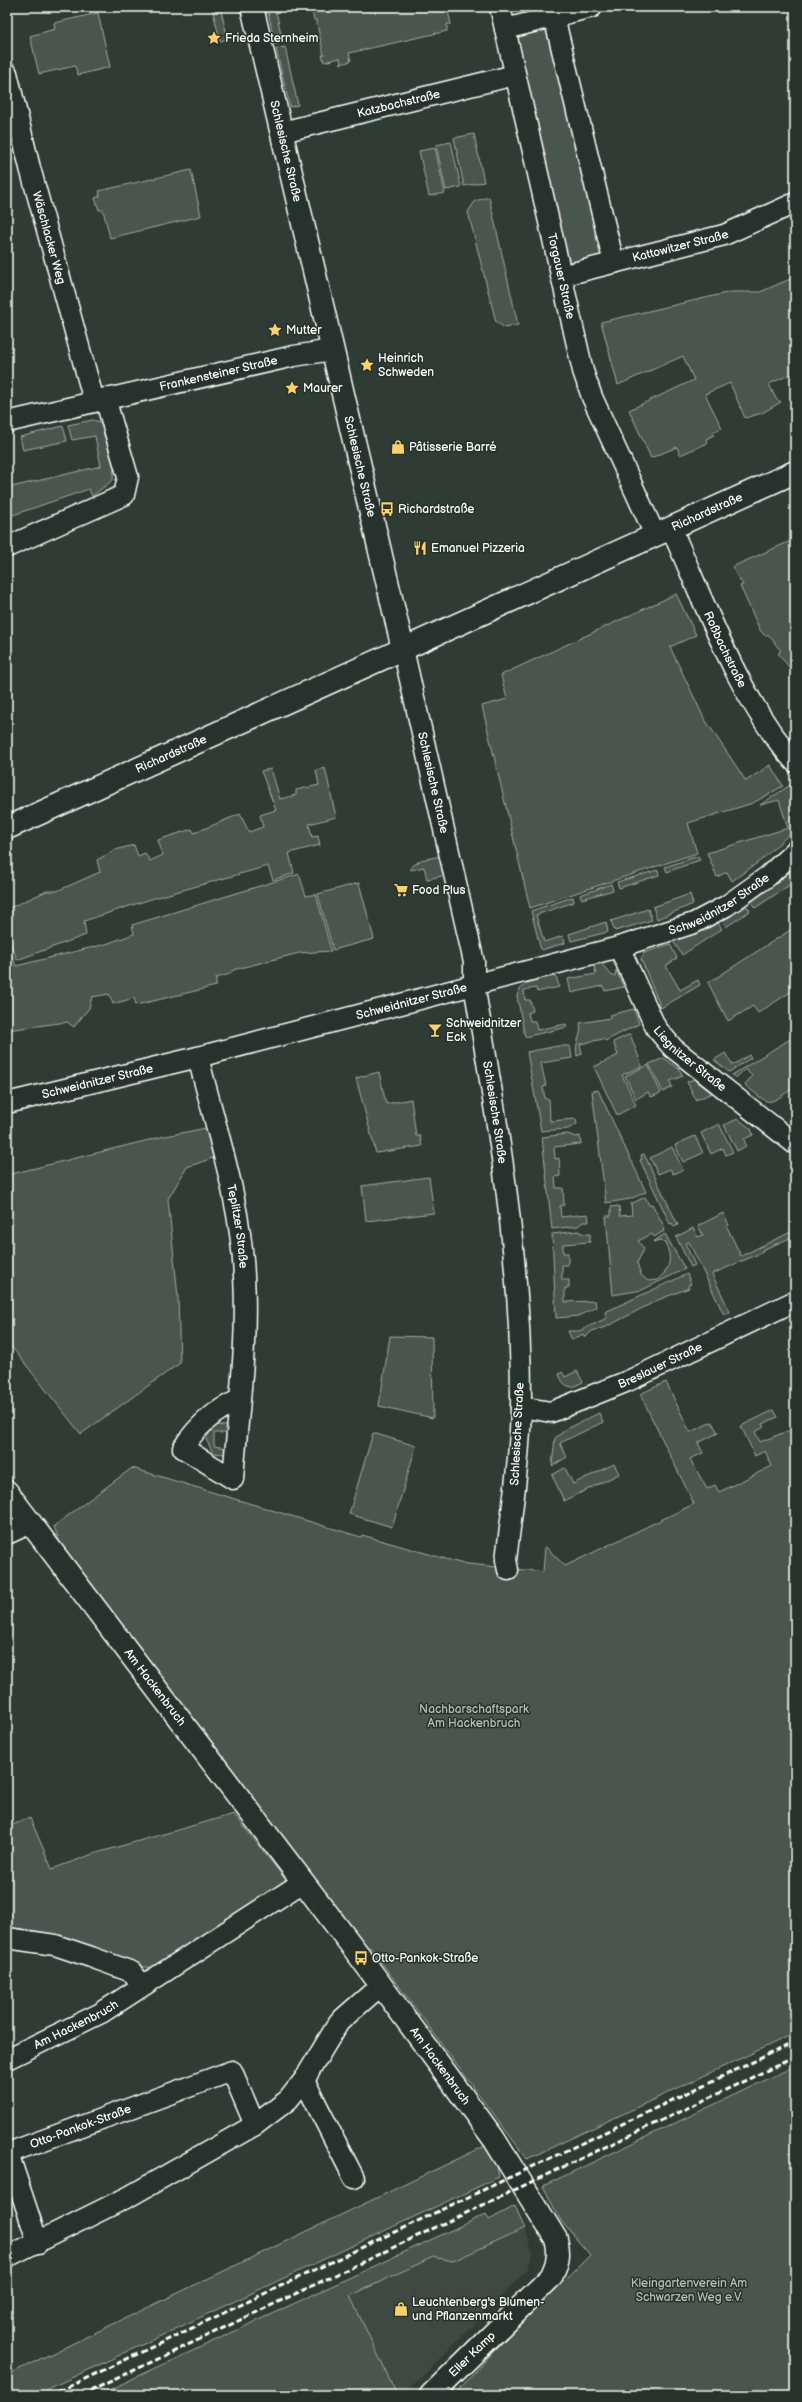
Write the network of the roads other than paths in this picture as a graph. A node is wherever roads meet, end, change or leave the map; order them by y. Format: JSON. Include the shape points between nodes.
{"nodes":[{"id":1,"x":252,"y":7,"type":"edge"},
{"id":2,"x":500,"y":7,"type":"edge"},
{"id":3,"x":592,"y":7,"type":"edge"},
{"id":4,"x":554,"y":17,"type":"junction"},
{"id":5,"x":505,"y":29,"type":"junction"},
{"id":6,"x":7,"y":73,"type":"edge"},
{"id":7,"x":515,"y":75,"type":"junction"},
{"id":8,"x":282,"y":132,"type":"junction"},
{"id":9,"x":795,"y":203,"type":"edge"},
{"id":10,"x":614,"y":263,"type":"junction"},
{"id":11,"x":561,"y":276,"type":"junction"},
{"id":12,"x":332,"y":350,"type":"junction"},
{"id":13,"x":99,"y":400,"type":"junction"},
{"id":14,"x":7,"y":422,"type":"edge"},
{"id":15,"x":795,"y":472,"type":"edge"},
{"id":16,"x":663,"y":531,"type":"junction"},
{"id":17,"x":7,"y":546,"type":"edge"},
{"id":18,"x":403,"y":649,"type":"junction"},
{"id":19,"x":795,"y":762,"type":"edge"},
{"id":20,"x":7,"y":828,"type":"edge"},
{"id":21,"x":795,"y":851,"type":"edge"},
{"id":22,"x":619,"y":948,"type":"junction"},
{"id":23,"x":474,"y":985,"type":"junction"},
{"id":24,"x":198,"y":1057,"type":"junction"},
{"id":25,"x":7,"y":1103,"type":"edge"},
{"id":26,"x":795,"y":1144,"type":"edge"},
{"id":27,"x":795,"y":1301,"type":"edge"},
{"id":28,"x":239,"y":1400,"type":"dead end"},
{"id":29,"x":520,"y":1407,"type":"junction"},
{"id":30,"x":7,"y":1492,"type":"edge"},
{"id":31,"x":31,"y":1523,"type":"junction"},
{"id":32,"x":7,"y":1534,"type":"edge"},
{"id":33,"x":508,"y":1570,"type":"dead end"},
{"id":34,"x":303,"y":1882,"type":"junction"},
{"id":35,"x":7,"y":1938,"type":"edge"},
{"id":36,"x":142,"y":1985,"type":"junction"},
{"id":37,"x":380,"y":1986,"type":"junction"},
{"id":38,"x":7,"y":2059,"type":"edge"},
{"id":39,"x":304,"y":2080,"type":"junction"},
{"id":40,"x":255,"y":2125,"type":"junction"},
{"id":41,"x":354,"y":2178,"type":"dead end"},
{"id":42,"x":38,"y":2242,"type":"junction"},
{"id":43,"x":7,"y":2257,"type":"edge"},
{"id":44,"x":558,"y":2259,"type":"joint"},
{"id":45,"x":431,"y":2395,"type":"edge"}],
"edges":[{"from":1,"to":8,"type":"street","name":"Schlesische Straße"},
{"from":2,"to":5,"type":"street","name":"Torgauer Straße"},
{"from":3,"to":4,"type":"street"},
{"from":4,"to":5,"type":"street"},
{"from":4,"to":10,"type":"street"},
{"from":5,"to":7,"type":"street","name":"Torgauer Straße"},
{"from":6,"to":13,"type":"street","name":"Wäschlacker Weg","via":[[30,168]]},
{"from":7,"to":8,"type":"street","name":"Katzbachstraße"},
{"from":7,"to":11,"type":"street","name":"Torgauer Straße"},
{"from":8,"to":12,"type":"street","name":"Schlesische Straße"},
{"from":9,"to":10,"type":"street","name":"Kattowitzer Straße","via":[[724,235]]},
{"from":10,"to":11,"type":"street","name":"Kattowitzer Straße"},
{"from":11,"to":16,"type":"street","name":"Torgauer Straße","via":[[583,371],[592,397]]},
{"from":12,"to":13,"type":"street","name":"Frankensteiner Straße","via":[[294,356]]},
{"from":12,"to":18,"type":"street","name":"Schlesische Straße"},
{"from":13,"to":14,"type":"street","name":"Frankensteiner Straße"},
{"from":13,"to":17,"type":"street","via":[[128,477],[124,495]]},
{"from":15,"to":16,"type":"street","name":"Richardstraße"},
{"from":16,"to":18,"type":"street","name":"Richardstraße"},
{"from":16,"to":19,"type":"street","name":"Roßbachstraße","via":[[737,674],[769,728]]},
{"from":18,"to":20,"type":"street","name":"Richardstraße"},
{"from":18,"to":23,"type":"street","name":"Schlesische Straße","via":[[462,904],[474,962]]},
{"from":21,"to":22,"type":"street","name":"Schweidnitzer Straße","via":[[768,876],[726,906],[694,923]]},
{"from":22,"to":23,"type":"street","name":"Schweidnitzer Straße"},
{"from":22,"to":26,"type":"street","name":"Liegnitzer Straße","via":[[656,1028],[673,1048]]},
{"from":23,"to":24,"type":"street","name":"Schweidnitzer Straße"},
{"from":23,"to":29,"type":"street","name":"Schlesische Straße","via":[[503,1158],[518,1326]]},
{"from":24,"to":25,"type":"street","name":"Schweidnitzer Straße"},
{"from":24,"to":28,"type":"street","name":"Teplitzer Straße","via":[[236,1208],[244,1268],[244,1346]]},
{"from":27,"to":29,"type":"street","name":"Breslauer Straße","via":[[628,1381],[551,1412]]},
{"from":29,"to":33,"type":"street","name":"Schlesische Straße","via":[[506,1560]]},
{"from":30,"to":31,"type":"street","name":"Am Hackenbruch"},
{"from":31,"to":32,"type":"street"},
{"from":31,"to":34,"type":"street","name":"Am Hackenbruch"},
{"from":34,"to":36,"type":"street","name":"Am Hackenbruch"},
{"from":34,"to":37,"type":"street","name":"Am Hackenbruch"},
{"from":35,"to":36,"type":"street","via":[[55,1945],[91,1957],[132,1972]]},
{"from":36,"to":38,"type":"street","name":"Am Hackenbruch","via":[[101,2013]]},
{"from":37,"to":39,"type":"street","via":[[339,2022]]},
{"from":37,"to":44,"type":"street","name":"Am Hackenbruch","via":[[507,2158],[556,2239]]},
{"from":39,"to":40,"type":"street","via":[[288,2100]]},
{"from":39,"to":41,"type":"street"},
{"from":40,"to":42,"type":"street","via":[[130,2196]]},
{"from":40,"to":42,"type":"street","name":"Otto-Pankok-Straße","via":[[232,2071],[8,2153]]},
{"from":42,"to":43,"type":"street"},
{"from":44,"to":45,"type":"street","name":"Eller Kamp","via":[[551,2277]]}]}
